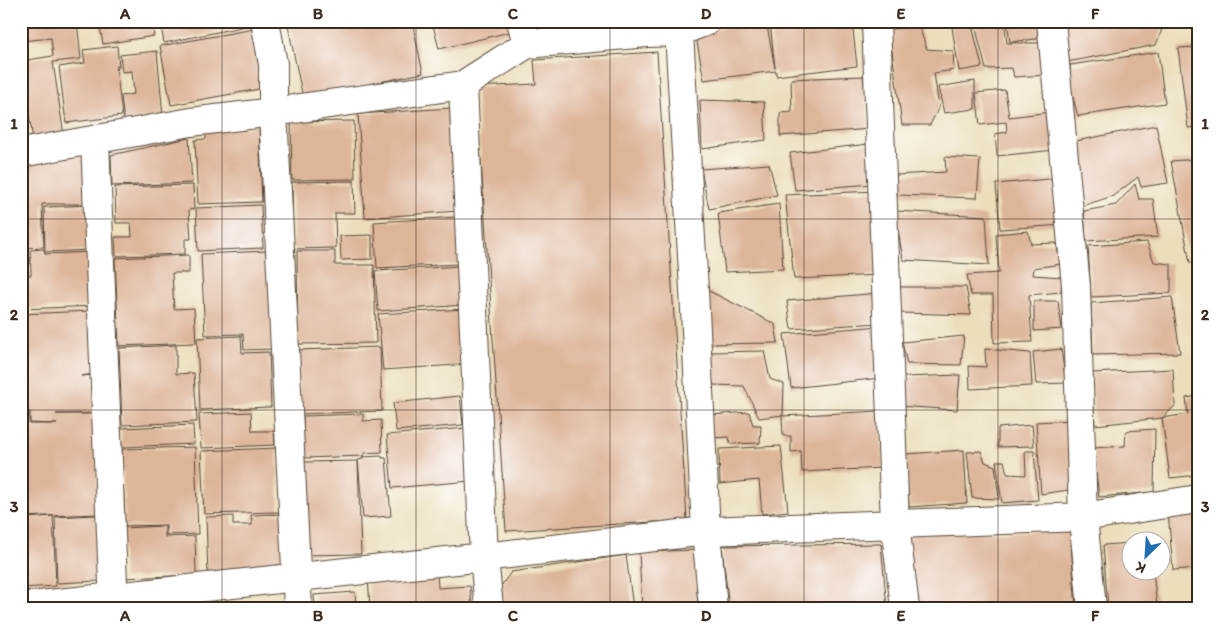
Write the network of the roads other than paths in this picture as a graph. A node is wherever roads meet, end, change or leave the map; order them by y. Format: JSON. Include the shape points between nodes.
{"nodes":[{"id":1,"x":264,"y":21,"type":"edge"},
{"id":2,"x":707,"y":21,"type":"edge"},
{"id":3,"x":876,"y":21,"type":"edge"},
{"id":4,"x":1052,"y":21,"type":"edge"},
{"id":5,"x":679,"y":32,"type":"junction"},
{"id":6,"x":524,"y":33,"type":"edge"},
{"id":7,"x":463,"y":85,"type":"junction"},
{"id":8,"x":273,"y":112,"type":"junction"},
{"id":9,"x":95,"y":140,"type":"junction"},
{"id":10,"x":21,"y":153,"type":"edge"},
{"id":11,"x":1198,"y":499,"type":"edge"},
{"id":12,"x":1083,"y":517,"type":"junction"},
{"id":13,"x":895,"y":524,"type":"junction"},
{"id":14,"x":706,"y":531,"type":"junction"},
{"id":15,"x":484,"y":557,"type":"junction"},
{"id":16,"x":296,"y":577,"type":"junction"},
{"id":17,"x":113,"y":603,"type":"edge"},
{"id":18,"x":21,"y":607,"type":"edge"},
{"id":19,"x":298,"y":608,"type":"edge"},
{"id":20,"x":489,"y":608,"type":"edge"},
{"id":21,"x":713,"y":608,"type":"edge"},
{"id":22,"x":906,"y":608,"type":"edge"},
{"id":23,"x":1092,"y":608,"type":"edge"}],
"edges":[{"from":1,"to":8,"type":"street","via":[[273,64]]},
{"from":2,"to":5,"type":"street"},
{"from":3,"to":13,"type":"street"},
{"from":4,"to":12,"type":"street","via":[[1076,286]]},
{"from":5,"to":6,"type":"street"},
{"from":5,"to":14,"type":"street"},
{"from":6,"to":7,"type":"street"},
{"from":7,"to":8,"type":"street"},
{"from":7,"to":15,"type":"street"},
{"from":8,"to":9,"type":"street","via":[[191,122]]},
{"from":8,"to":16,"type":"street"},
{"from":9,"to":10,"type":"street"},
{"from":9,"to":17,"type":"street"},
{"from":11,"to":12,"type":"street"},
{"from":12,"to":13,"type":"street"},
{"from":12,"to":23,"type":"street"},
{"from":13,"to":14,"type":"street"},
{"from":13,"to":22,"type":"street"},
{"from":14,"to":15,"type":"street"},
{"from":14,"to":21,"type":"street"},
{"from":15,"to":16,"type":"street"},
{"from":15,"to":20,"type":"street"},
{"from":16,"to":17,"type":"street"},
{"from":16,"to":19,"type":"street"},
{"from":17,"to":18,"type":"street"}]}
